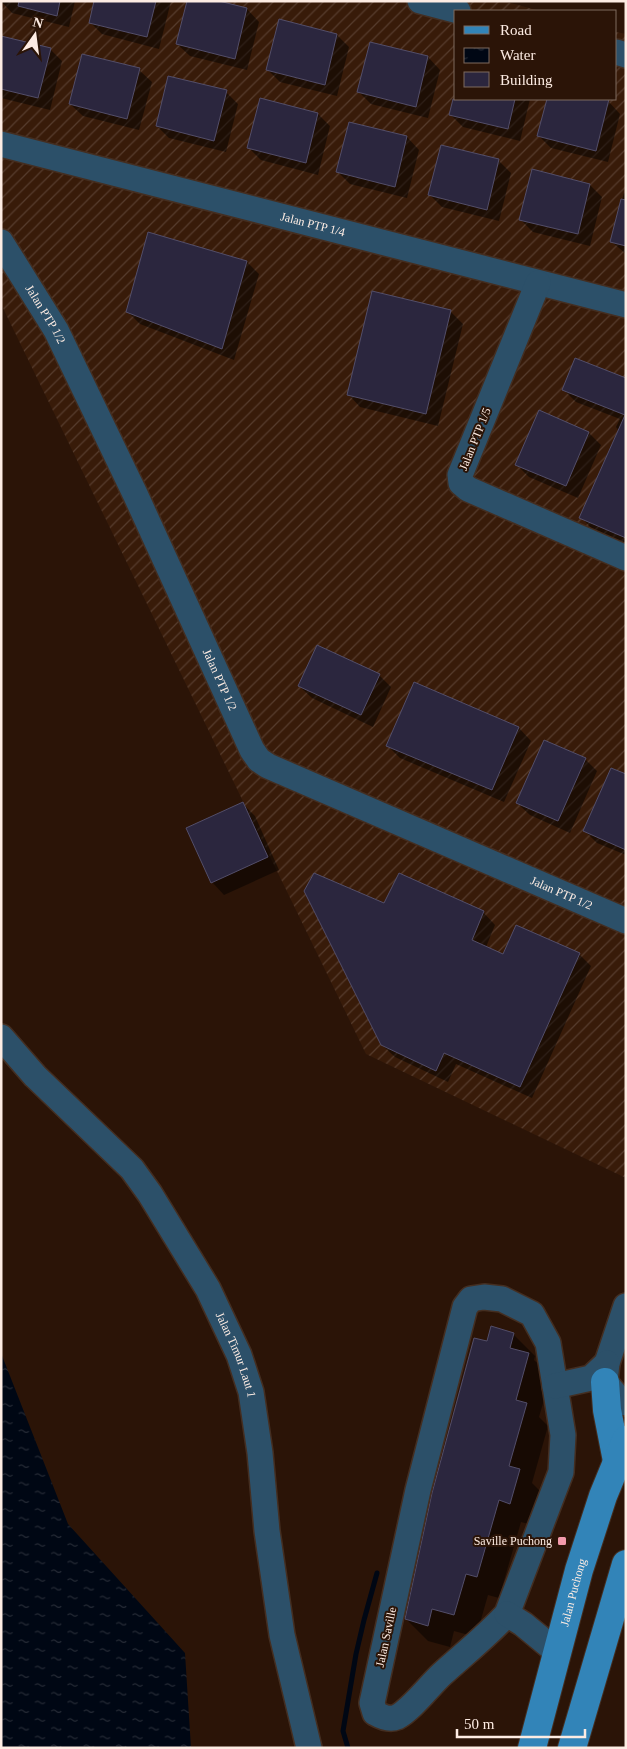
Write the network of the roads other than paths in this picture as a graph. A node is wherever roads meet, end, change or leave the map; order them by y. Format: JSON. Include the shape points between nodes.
{"nodes":[{"id":1,"x":420,"y":1,"type":"edge"},
{"id":2,"x":454,"y":10,"type":"edge"},
{"id":3,"x":1,"y":144,"type":"edge"},
{"id":4,"x":1,"y":242,"type":"edge"},
{"id":5,"x":538,"y":283,"type":"junction"},
{"id":6,"x":626,"y":306,"type":"edge"},
{"id":7,"x":626,"y":558,"type":"edge"},
{"id":8,"x":626,"y":921,"type":"edge"},
{"id":9,"x":1,"y":1037,"type":"edge"},
{"id":10,"x":626,"y":1306,"type":"edge"},
{"id":11,"x":606,"y":1372,"type":"junction"},
{"id":12,"x":555,"y":1386,"type":"junction"},
{"id":13,"x":626,"y":1403,"type":"edge"},
{"id":14,"x":622,"y":1450,"type":"edge"},
{"id":15,"x":626,"y":1564,"type":"edge"},
{"id":16,"x":507,"y":1614,"type":"junction"},
{"id":17,"x":557,"y":1652,"type":"junction"},
{"id":18,"x":309,"y":1748,"type":"edge"},
{"id":19,"x":532,"y":1748,"type":"edge"},
{"id":20,"x":572,"y":1748,"type":"edge"}],
"edges":[{"from":1,"to":2,"type":"street"},
{"from":3,"to":5,"type":"street","name":"Jalan PTP 1/4"},
{"from":4,"to":8,"type":"street","name":"Jalan PTP 1/2","via":[[56,330],[259,760]]},
{"from":5,"to":6,"type":"street","name":"Jalan PTP 1/4"},
{"from":5,"to":7,"type":"street","name":"Jalan PTP 1/5","via":[[460,475],[461,483],[468,489]]},
{"from":9,"to":18,"type":"street","name":"Jalan Timur Laut 1","via":[[35,1076],[132,1169],[208,1289],[239,1355],[252,1401],[260,1453],[282,1635]]},
{"from":10,"to":11,"type":"street"},
{"from":11,"to":12,"type":"street"},
{"from":11,"to":13,"type":"street","via":[[619,1399]]},
{"from":11,"to":14,"type":"main road","via":[[607,1410]]},
{"from":12,"to":16,"type":"street","name":"Jalan Saville","via":[[563,1435],[561,1472]]},
{"from":12,"to":16,"type":"street","name":"Jalan Saville","via":[[548,1343],[532,1314],[502,1298],[471,1299],[465,1307],[418,1490],[372,1703],[375,1713],[384,1718],[396,1717],[405,1711]]},
{"from":14,"to":17,"type":"main road","name":"Jalan Puchong","via":[[579,1570]]},
{"from":15,"to":20,"type":"main road"},
{"from":16,"to":17,"type":"street"},
{"from":17,"to":19,"type":"main road","name":"Jalan Puchong"}]}
